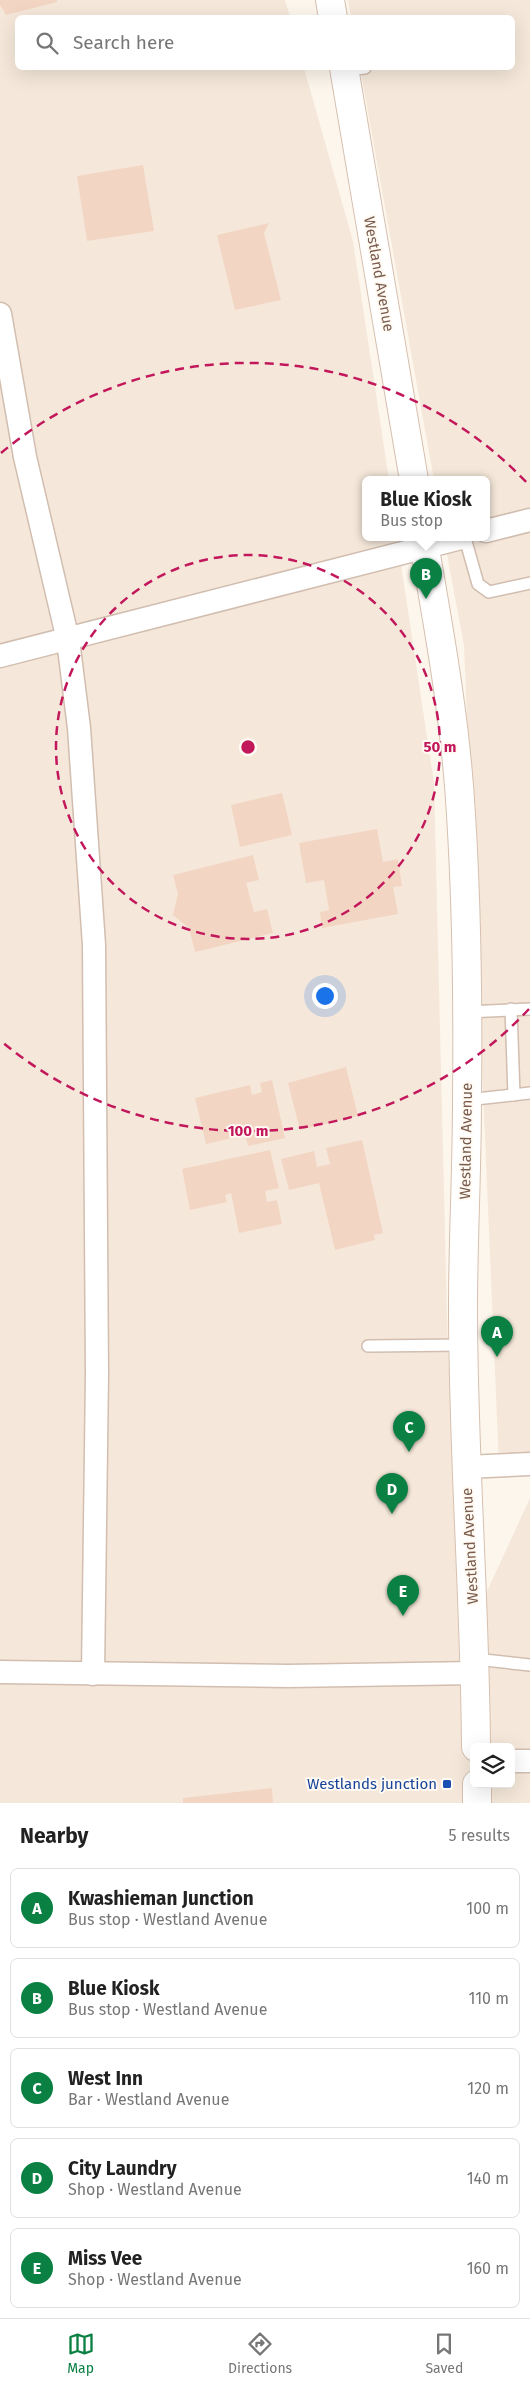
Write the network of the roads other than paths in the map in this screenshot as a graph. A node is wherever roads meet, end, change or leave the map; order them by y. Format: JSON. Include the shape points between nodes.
{"nodes":[{"id":1,"x":330,"y":0,"type":"edge"},
{"id":2,"x":332,"y":15,"type":"edge"},
{"id":3,"x":351,"y":70,"type":"edge"},
{"id":4,"x":0,"y":314,"type":"edge"},
{"id":5,"x":413,"y":476,"type":"edge"},
{"id":6,"x":530,"y":520,"type":"edge"},
{"id":7,"x":490,"y":531,"type":"edge"},
{"id":8,"x":464,"y":541,"type":"edge"},
{"id":9,"x":424,"y":542,"type":"edge"},
{"id":10,"x":530,"y":583,"type":"edge"},
{"id":11,"x":68,"y":640,"type":"junction"},
{"id":12,"x":0,"y":656,"type":"edge"},
{"id":13,"x":511,"y":1009,"type":"junction"},
{"id":14,"x":530,"y":1009,"type":"edge"},
{"id":15,"x":467,"y":1012,"type":"junction"},
{"id":16,"x":530,"y":1093,"type":"edge"},
{"id":17,"x":514,"y":1094,"type":"junction"},
{"id":18,"x":467,"y":1100,"type":"junction"},
{"id":19,"x":464,"y":1345,"type":"junction"},
{"id":20,"x":368,"y":1346,"type":"dead end"},
{"id":21,"x":530,"y":1464,"type":"edge"},
{"id":22,"x":466,"y":1467,"type":"junction"},
{"id":23,"x":530,"y":1665,"type":"edge"},
{"id":24,"x":475,"y":1666,"type":"junction"},
{"id":25,"x":0,"y":1672,"type":"edge"},
{"id":26,"x":93,"y":1674,"type":"junction"},
{"id":27,"x":476,"y":1743,"type":"edge"},
{"id":28,"x":515,"y":1761,"type":"edge"},
{"id":29,"x":530,"y":1761,"type":"edge"},
{"id":30,"x":477,"y":1788,"type":"edge"},
{"id":31,"x":477,"y":1803,"type":"edge"}],
"edges":[{"from":1,"to":2,"type":"street"},
{"from":3,"to":5,"type":"street","name":"Westland Avenue"},
{"from":4,"to":11,"type":"street","via":[[24,457]]},
{"from":6,"to":7,"type":"street"},
{"from":8,"to":10,"type":"lane","via":[[478,584],[489,592]]},
{"from":9,"to":11,"type":"street"},
{"from":9,"to":15,"type":"street","name":"Westland Avenue","via":[[440,636],[460,796]]},
{"from":11,"to":12,"type":"street"},
{"from":11,"to":26,"type":"street","via":[[79,728],[94,945],[97,1374]]},
{"from":13,"to":14,"type":"lane"},
{"from":13,"to":15,"type":"lane"},
{"from":13,"to":17,"type":"lane"},
{"from":15,"to":18,"type":"street","name":"Westland Avenue"},
{"from":16,"to":17,"type":"lane"},
{"from":17,"to":18,"type":"lane"},
{"from":18,"to":19,"type":"street","name":"Westland Avenue"},
{"from":19,"to":20,"type":"lane"},
{"from":19,"to":22,"type":"street","name":"Westland Avenue"},
{"from":21,"to":22,"type":"street"},
{"from":22,"to":24,"type":"street","name":"Westland Avenue"},
{"from":23,"to":24,"type":"lane"},
{"from":24,"to":26,"type":"street","via":[[288,1676]]},
{"from":24,"to":27,"type":"street","name":"Westland Avenue"},
{"from":25,"to":26,"type":"street"},
{"from":28,"to":29,"type":"street"},
{"from":30,"to":31,"type":"street"}]}
